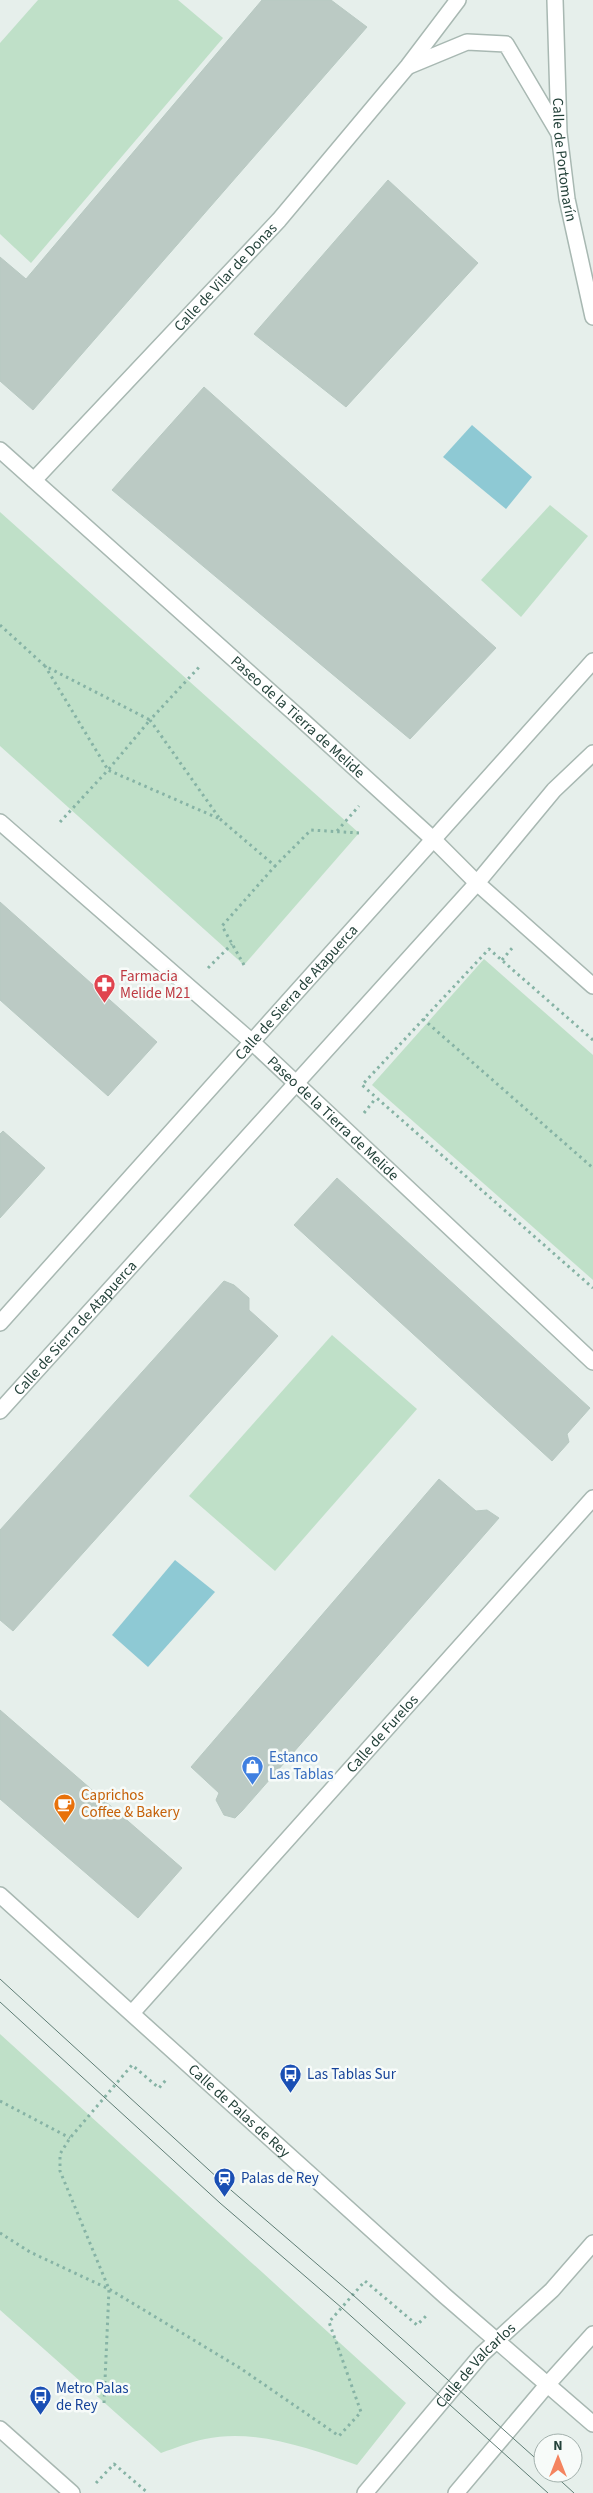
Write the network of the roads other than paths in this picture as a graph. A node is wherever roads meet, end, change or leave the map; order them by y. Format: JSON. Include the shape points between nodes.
{"nodes":[{"id":1,"x":458,"y":0,"type":"edge"},
{"id":2,"x":554,"y":0,"type":"edge"},
{"id":3,"x":408,"y":66,"type":"junction"},
{"id":4,"x":559,"y":133,"type":"junction"},
{"id":5,"x":593,"y":317,"type":"edge"},
{"id":6,"x":0,"y":450,"type":"edge"},
{"id":7,"x":34,"y":480,"type":"junction"},
{"id":8,"x":593,"y":661,"type":"edge"},
{"id":9,"x":593,"y":753,"type":"edge"},
{"id":10,"x":0,"y":822,"type":"edge"},
{"id":11,"x":434,"y":840,"type":"junction"},
{"id":12,"x":477,"y":883,"type":"junction"},
{"id":13,"x":593,"y":986,"type":"edge"},
{"id":14,"x":251,"y":1041,"type":"junction"},
{"id":15,"x":296,"y":1082,"type":"junction"},
{"id":16,"x":0,"y":1323,"type":"edge"},
{"id":17,"x":593,"y":1362,"type":"edge"},
{"id":18,"x":0,"y":1411,"type":"edge"},
{"id":19,"x":593,"y":1498,"type":"edge"},
{"id":20,"x":0,"y":1894,"type":"edge"},
{"id":21,"x":132,"y":2014,"type":"junction"},
{"id":22,"x":593,"y":2243,"type":"edge"},
{"id":23,"x":593,"y":2334,"type":"edge"},
{"id":24,"x":497,"y":2341,"type":"junction"},
{"id":25,"x":547,"y":2385,"type":"junction"},
{"id":26,"x":593,"y":2424,"type":"edge"},
{"id":27,"x":0,"y":2429,"type":"edge"},
{"id":28,"x":72,"y":2493,"type":"edge"},
{"id":29,"x":365,"y":2493,"type":"edge"},
{"id":30,"x":456,"y":2493,"type":"edge"}],
"edges":[{"from":1,"to":3,"type":"street","name":"Calle de Vilar de Donas"},
{"from":2,"to":4,"type":"street","name":"Calle de Portomarín"},
{"from":3,"to":4,"type":"street","name":"Calle de Vilar de Donas","via":[[467,42],[506,44]]},
{"from":3,"to":7,"type":"street","name":"Calle de Vilar de Donas","via":[[278,220]]},
{"from":4,"to":5,"type":"street","name":"Calle de Portomarín","via":[[567,199]]},
{"from":6,"to":7,"type":"street","name":"Paseo de la Tierra de Melide"},
{"from":7,"to":11,"type":"street","name":"Paseo de la Tierra de Melide"},
{"from":8,"to":11,"type":"street","name":"Calle de Sierra de Atapuerca"},
{"from":9,"to":12,"type":"street","name":"Calle de Sierra de Atapuerca","via":[[554,790]]},
{"from":10,"to":14,"type":"street","name":"Paseo de la Tierra de Melide"},
{"from":11,"to":12,"type":"street","name":"Paseo de la Tierra de Melide"},
{"from":11,"to":14,"type":"street","name":"Calle de Sierra de Atapuerca"},
{"from":12,"to":13,"type":"street","name":"Paseo de la Tierra de Melide"},
{"from":12,"to":15,"type":"street","name":"Calle de Sierra de Atapuerca"},
{"from":14,"to":15,"type":"street","name":"Paseo de la Tierra de Melide"},
{"from":14,"to":16,"type":"street","name":"Calle de Sierra de Atapuerca"},
{"from":15,"to":17,"type":"street","name":"Paseo de la Tierra de Melide"},
{"from":15,"to":18,"type":"street","name":"Calle de Sierra de Atapuerca"},
{"from":19,"to":21,"type":"street","name":"Calle de Furelos"},
{"from":20,"to":21,"type":"street","name":"Calle de Palas de Rey"},
{"from":21,"to":24,"type":"street","name":"Calle de Palas de Rey"},
{"from":22,"to":24,"type":"street","name":"Calle de Valcarlos","via":[[552,2290]]},
{"from":23,"to":25,"type":"street"},
{"from":24,"to":25,"type":"street","name":"Calle de Palas de Rey"},
{"from":24,"to":29,"type":"street","name":"Calle de Valcarlos","via":[[482,2354]]},
{"from":25,"to":26,"type":"street","name":"Calle de Palas de Rey"},
{"from":25,"to":30,"type":"street"},
{"from":27,"to":28,"type":"street"}]}
